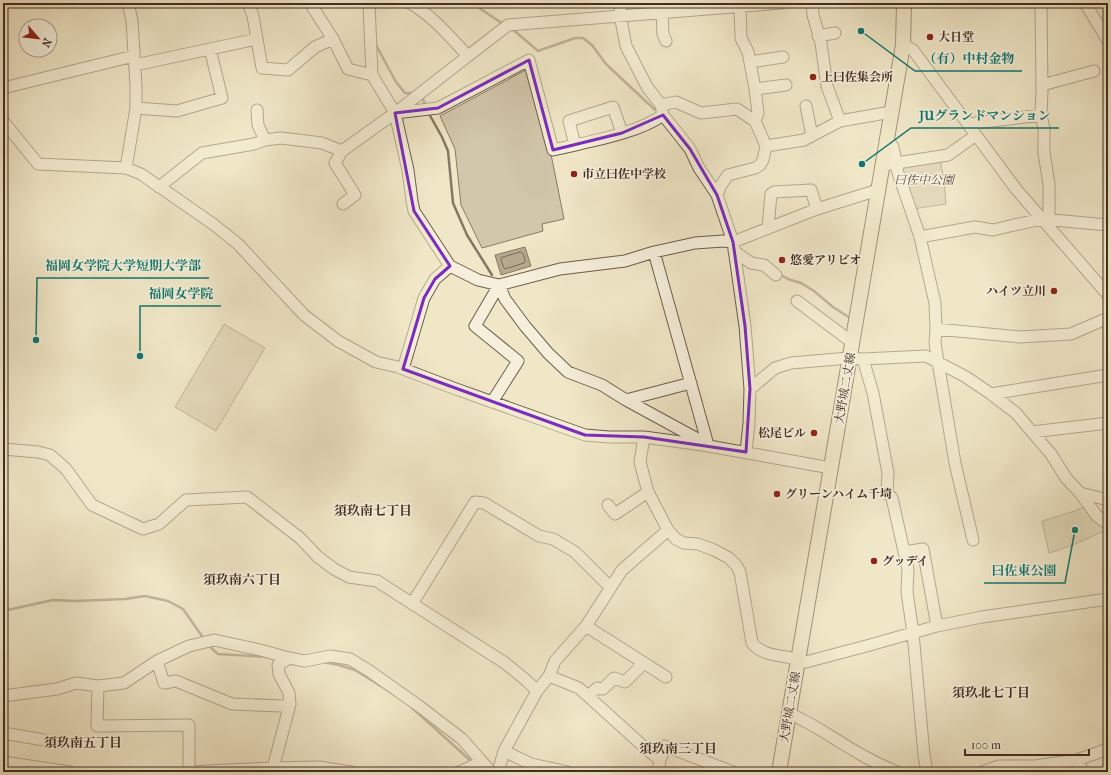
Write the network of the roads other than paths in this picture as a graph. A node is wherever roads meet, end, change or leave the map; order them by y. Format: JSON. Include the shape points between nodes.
{"nodes":[{"id":1,"x":128,"y":3,"type":"edge"},
{"id":2,"x":248,"y":3,"type":"edge"},
{"id":3,"x":310,"y":3,"type":"edge"},
{"id":4,"x":369,"y":3,"type":"edge"},
{"id":5,"x":410,"y":3,"type":"edge"},
{"id":6,"x":621,"y":3,"type":"edge"},
{"id":7,"x":782,"y":3,"type":"edge"},
{"id":8,"x":812,"y":3,"type":"edge"},
{"id":9,"x":904,"y":3,"type":"edge"},
{"id":10,"x":1041,"y":3,"type":"edge"},
{"id":11,"x":1085,"y":3,"type":"edge"},
{"id":12,"x":740,"y":6,"type":"junction"},
{"id":13,"x":662,"y":12,"type":"junction"},
{"id":14,"x":620,"y":15,"type":"junction"},
{"id":15,"x":835,"y":33,"type":"dead end"},
{"id":16,"x":818,"y":36,"type":"junction"},
{"id":17,"x":257,"y":40,"type":"junction"},
{"id":18,"x":333,"y":40,"type":"junction"},
{"id":19,"x":666,"y":40,"type":"dead end"},
{"id":20,"x":1108,"y":41,"type":"edge"},
{"id":21,"x":903,"y":45,"type":"junction"},
{"id":22,"x":210,"y":49,"type":"junction"},
{"id":23,"x":468,"y":56,"type":"junction"},
{"id":24,"x":783,"y":57,"type":"dead end"},
{"id":25,"x":135,"y":61,"type":"junction"},
{"id":26,"x":750,"y":62,"type":"junction"},
{"id":27,"x":1094,"y":71,"type":"dead end"},
{"id":28,"x":372,"y":75,"type":"junction"},
{"id":29,"x":786,"y":85,"type":"dead end"},
{"id":30,"x":1042,"y":85,"type":"junction"},
{"id":31,"x":3,"y":88,"type":"edge"},
{"id":32,"x":755,"y":90,"type":"junction"},
{"id":33,"x":806,"y":106,"type":"dead end"},
{"id":34,"x":136,"y":108,"type":"junction"},
{"id":35,"x":256,"y":110,"type":"dead end"},
{"id":36,"x":662,"y":110,"type":"junction"},
{"id":37,"x":891,"y":112,"type":"junction"},
{"id":38,"x":395,"y":113,"type":"junction"},
{"id":39,"x":1041,"y":115,"type":"junction"},
{"id":40,"x":3,"y":121,"type":"edge"},
{"id":41,"x":754,"y":121,"type":"junction"},
{"id":42,"x":840,"y":121,"type":"junction"},
{"id":43,"x":968,"y":124,"type":"junction"},
{"id":44,"x":622,"y":133,"type":"junction"},
{"id":45,"x":976,"y":135,"type":"junction"},
{"id":46,"x":812,"y":136,"type":"junction"},
{"id":47,"x":887,"y":138,"type":"junction"},
{"id":48,"x":265,"y":140,"type":"junction"},
{"id":49,"x":575,"y":145,"type":"junction"},
{"id":50,"x":766,"y":146,"type":"junction"},
{"id":51,"x":342,"y":151,"type":"junction"},
{"id":52,"x":896,"y":163,"type":"junction"},
{"id":53,"x":882,"y":166,"type":"junction"},
{"id":54,"x":126,"y":168,"type":"junction"},
{"id":55,"x":159,"y":187,"type":"junction"},
{"id":56,"x":878,"y":190,"type":"junction"},
{"id":57,"x":717,"y":195,"type":"junction"},
{"id":58,"x":343,"y":204,"type":"dead end"},
{"id":59,"x":817,"y":209,"type":"junction"},
{"id":60,"x":1042,"y":219,"type":"junction"},
{"id":61,"x":1108,"y":225,"type":"edge"},
{"id":62,"x":768,"y":228,"type":"junction"},
{"id":63,"x":920,"y":237,"type":"junction"},
{"id":64,"x":733,"y":246,"type":"junction"},
{"id":65,"x":654,"y":252,"type":"junction"},
{"id":66,"x":450,"y":266,"type":"junction"},
{"id":67,"x":776,"y":275,"type":"dead end"},
{"id":68,"x":499,"y":286,"type":"junction"},
{"id":69,"x":1108,"y":295,"type":"edge"},
{"id":70,"x":797,"y":301,"type":"dead end"},
{"id":71,"x":1108,"y":318,"type":"edge"},
{"id":72,"x":936,"y":329,"type":"junction"},
{"id":73,"x":853,"y":343,"type":"junction"},
{"id":74,"x":856,"y":358,"type":"junction"},
{"id":75,"x":938,"y":362,"type":"junction"},
{"id":76,"x":403,"y":369,"type":"junction"},
{"id":77,"x":1108,"y":375,"type":"edge"},
{"id":78,"x":691,"y":383,"type":"junction"},
{"id":79,"x":750,"y":389,"type":"junction"},
{"id":80,"x":991,"y":394,"type":"junction"},
{"id":81,"x":626,"y":400,"type":"junction"},
{"id":82,"x":492,"y":402,"type":"junction"},
{"id":83,"x":1108,"y":423,"type":"edge"},
{"id":84,"x":1032,"y":432,"type":"junction"},
{"id":85,"x":644,"y":437,"type":"junction"},
{"id":86,"x":708,"y":446,"type":"junction"},
{"id":87,"x":3,"y":449,"type":"edge"},
{"id":88,"x":746,"y":452,"type":"junction"},
{"id":89,"x":831,"y":468,"type":"junction"},
{"id":90,"x":648,"y":492,"type":"junction"},
{"id":91,"x":1080,"y":493,"type":"junction"},
{"id":92,"x":1108,"y":500,"type":"edge"},
{"id":93,"x":608,"y":505,"type":"dead end"},
{"id":94,"x":1108,"y":524,"type":"edge"},
{"id":95,"x":668,"y":530,"type":"junction"},
{"id":96,"x":973,"y":540,"type":"dead end"},
{"id":97,"x":904,"y":552,"type":"junction"},
{"id":98,"x":610,"y":587,"type":"junction"},
{"id":99,"x":1108,"y":599,"type":"edge"},
{"id":100,"x":412,"y":604,"type":"junction"},
{"id":101,"x":586,"y":626,"type":"junction"},
{"id":102,"x":937,"y":626,"type":"junction"},
{"id":103,"x":914,"y":633,"type":"junction"},
{"id":104,"x":289,"y":658,"type":"junction"},
{"id":105,"x":798,"y":658,"type":"junction"},
{"id":106,"x":156,"y":661,"type":"junction"},
{"id":107,"x":644,"y":663,"type":"junction"},
{"id":108,"x":549,"y":676,"type":"junction"},
{"id":109,"x":666,"y":677,"type":"dead end"},
{"id":110,"x":98,"y":686,"type":"junction"},
{"id":111,"x":536,"y":691,"type":"junction"},
{"id":112,"x":3,"y":696,"type":"edge"},
{"id":113,"x":588,"y":696,"type":"junction"},
{"id":114,"x":290,"y":704,"type":"junction"},
{"id":115,"x":789,"y":713,"type":"junction"},
{"id":116,"x":3,"y":733,"type":"edge"},
{"id":117,"x":44,"y":740,"type":"dead end"},
{"id":118,"x":1108,"y":749,"type":"edge"},
{"id":119,"x":504,"y":751,"type":"junction"},
{"id":120,"x":660,"y":760,"type":"junction"},
{"id":121,"x":1077,"y":760,"type":"junction"},
{"id":122,"x":3,"y":762,"type":"edge"},
{"id":123,"x":482,"y":762,"type":"junction"},
{"id":124,"x":273,"y":770,"type":"edge"},
{"id":125,"x":70,"y":772,"type":"edge"},
{"id":126,"x":186,"y":772,"type":"edge"},
{"id":127,"x":189,"y":772,"type":"edge"},
{"id":128,"x":352,"y":772,"type":"edge"},
{"id":129,"x":459,"y":772,"type":"edge"},
{"id":130,"x":491,"y":772,"type":"edge"},
{"id":131,"x":498,"y":772,"type":"edge"},
{"id":132,"x":568,"y":772,"type":"edge"},
{"id":133,"x":658,"y":772,"type":"edge"},
{"id":134,"x":733,"y":772,"type":"edge"},
{"id":135,"x":779,"y":772,"type":"edge"},
{"id":136,"x":897,"y":772,"type":"edge"},
{"id":137,"x":927,"y":772,"type":"edge"},
{"id":138,"x":982,"y":772,"type":"edge"},
{"id":139,"x":1083,"y":772,"type":"edge"}],
"edges":[{"from":1,"to":25,"type":"street"},
{"from":2,"to":17,"type":"street"},
{"from":3,"to":18,"type":"street"},
{"from":4,"to":28,"type":"street"},
{"from":5,"to":23,"type":"street","via":[[433,19]]},
{"from":6,"to":14,"type":"street"},
{"from":7,"to":12,"type":"street"},
{"from":8,"to":16,"type":"street"},
{"from":9,"to":21,"type":"main road","name":"大野城二丈線"},
{"from":10,"to":30,"type":"street"},
{"from":11,"to":20,"type":"street"},
{"from":12,"to":13,"type":"street"},
{"from":12,"to":26,"type":"street","via":[[741,38]]},
{"from":13,"to":14,"type":"street"},
{"from":13,"to":19,"type":"street","via":[[662,34]]},
{"from":14,"to":23,"type":"street","via":[[506,26]]},
{"from":14,"to":36,"type":"street","via":[[626,46]]},
{"from":15,"to":16,"type":"street"},
{"from":16,"to":42,"type":"street","via":[[827,86]]},
{"from":17,"to":18,"type":"street","via":[[262,68],[288,70],[315,47]]},
{"from":17,"to":22,"type":"street"},
{"from":18,"to":28,"type":"street","via":[[348,69]]},
{"from":21,"to":37,"type":"main road","name":"大野城二丈線"},
{"from":21,"to":43,"type":"street","via":[[913,50]]},
{"from":22,"to":25,"type":"street"},
{"from":22,"to":34,"type":"street","via":[[222,98],[177,110]]},
{"from":23,"to":38,"type":"street"},
{"from":24,"to":26,"type":"street"},
{"from":25,"to":31,"type":"street"},
{"from":25,"to":34,"type":"street"},
{"from":26,"to":32,"type":"street"},
{"from":27,"to":30,"type":"street"},
{"from":28,"to":38,"type":"street"},
{"from":29,"to":32,"type":"street"},
{"from":30,"to":39,"type":"street"},
{"from":32,"to":41,"type":"street","via":[[758,113]]},
{"from":33,"to":46,"type":"street"},
{"from":34,"to":54,"type":"street"},
{"from":35,"to":48,"type":"street","via":[[258,125]]},
{"from":36,"to":41,"type":"street","via":[[676,102],[701,113],[737,109]]},
{"from":36,"to":44,"type":"street","via":[[654,121]]},
{"from":36,"to":57,"type":"street","via":[[690,149]]},
{"from":37,"to":42,"type":"street"},
{"from":37,"to":47,"type":"main road","name":"大野城二丈線"},
{"from":38,"to":49,"type":"street","via":[[438,108],[528,60],[553,150]]},
{"from":38,"to":51,"type":"street"},
{"from":38,"to":66,"type":"street","via":[[414,211]]},
{"from":39,"to":43,"type":"street"},
{"from":39,"to":60,"type":"street","via":[[1049,184],[1049,215]]},
{"from":40,"to":54,"type":"street","via":[[38,164]]},
{"from":41,"to":50,"type":"street"},
{"from":42,"to":46,"type":"street"},
{"from":43,"to":45,"type":"street"},
{"from":44,"to":49,"type":"street"},
{"from":44,"to":49,"type":"street","via":[[613,107],[569,121]]},
{"from":45,"to":52,"type":"street","via":[[948,155]]},
{"from":45,"to":60,"type":"street"},
{"from":46,"to":50,"type":"street","via":[[804,140]]},
{"from":47,"to":52,"type":"street","via":[[893,147]]},
{"from":47,"to":53,"type":"main road","name":"大野城二丈線"},
{"from":48,"to":51,"type":"street","via":[[281,138],[322,143]]},
{"from":48,"to":55,"type":"street","via":[[202,153]]},
{"from":50,"to":57,"type":"street","via":[[760,164],[755,168],[728,175]]},
{"from":51,"to":58,"type":"street","via":[[335,163],[355,195]]},
{"from":52,"to":53,"type":"street"},
{"from":52,"to":63,"type":"street"},
{"from":53,"to":56,"type":"main road","name":"大野城二丈線"},
{"from":54,"to":55,"type":"street","via":[[141,174]]},
{"from":55,"to":76,"type":"street","via":[[238,244],[304,315],[338,341],[376,362]]},
{"from":56,"to":59,"type":"street"},
{"from":56,"to":73,"type":"main road","name":"大野城二丈線"},
{"from":57,"to":64,"type":"street"},
{"from":59,"to":62,"type":"street"},
{"from":59,"to":62,"type":"street","via":[[811,190],[774,192],[771,194]]},
{"from":60,"to":61,"type":"street"},
{"from":60,"to":63,"type":"street","via":[[993,230],[975,227]]},
{"from":60,"to":69,"type":"street"},
{"from":62,"to":64,"type":"street"},
{"from":63,"to":72,"type":"street","via":[[935,303]]},
{"from":64,"to":65,"type":"street","via":[[723,241],[695,243]]},
{"from":64,"to":67,"type":"street","via":[[751,263],[764,265]]},
{"from":64,"to":79,"type":"street","via":[[745,326]]},
{"from":65,"to":68,"type":"street","via":[[625,261],[560,269]]},
{"from":65,"to":78,"type":"street"},
{"from":66,"to":68,"type":"street","via":[[478,280]]},
{"from":66,"to":76,"type":"street","via":[[435,279],[424,298]]},
{"from":68,"to":81,"type":"street","via":[[505,299],[525,326],[568,372],[602,385]]},
{"from":68,"to":82,"type":"street","via":[[475,326],[518,361]]},
{"from":70,"to":73,"type":"street"},
{"from":71,"to":72,"type":"street","via":[[1071,334],[1020,337]]},
{"from":72,"to":75,"type":"street"},
{"from":73,"to":74,"type":"main road","name":"大野城二丈線"},
{"from":74,"to":75,"type":"street","via":[[926,356]]},
{"from":74,"to":79,"type":"street","via":[[791,364],[775,368]]},
{"from":74,"to":89,"type":"main road","name":"大野城二丈線"},
{"from":74,"to":97,"type":"street","via":[[872,393],[888,473],[887,492],[892,498]]},
{"from":75,"to":80,"type":"street"},
{"from":75,"to":96,"type":"street","via":[[955,463]]},
{"from":76,"to":82,"type":"street"},
{"from":77,"to":80,"type":"street"},
{"from":78,"to":81,"type":"street"},
{"from":78,"to":86,"type":"street"},
{"from":79,"to":88,"type":"street"},
{"from":80,"to":84,"type":"street","via":[[1016,413]]},
{"from":81,"to":86,"type":"street"},
{"from":82,"to":85,"type":"street","via":[[585,435]]},
{"from":83,"to":84,"type":"street"},
{"from":84,"to":91,"type":"street"},
{"from":85,"to":86,"type":"street"},
{"from":85,"to":90,"type":"street","via":[[640,462]]},
{"from":86,"to":88,"type":"street"},
{"from":87,"to":100,"type":"street","via":[[50,455],[66,469],[92,505],[143,529],[159,524],[186,500],[247,498],[300,538],[334,569],[349,577],[377,581]]},
{"from":88,"to":89,"type":"street"},
{"from":89,"to":105,"type":"main road","name":"大野城二丈線"},
{"from":90,"to":93,"type":"street","via":[[615,514]]},
{"from":90,"to":95,"type":"street"},
{"from":91,"to":92,"type":"street"},
{"from":91,"to":94,"type":"street","via":[[1096,516]]},
{"from":95,"to":98,"type":"street","via":[[622,570]]},
{"from":95,"to":105,"type":"street","via":[[684,543],[698,544],[733,561],[740,572],[752,643],[764,652]]},
{"from":97,"to":102,"type":"street","via":[[923,548]]},
{"from":97,"to":103,"type":"street"},
{"from":98,"to":100,"type":"street","via":[[575,552],[553,539],[540,536],[484,503],[475,502]]},
{"from":98,"to":101,"type":"street"},
{"from":99,"to":102,"type":"street"},
{"from":100,"to":111,"type":"street","via":[[505,663]]},
{"from":101,"to":107,"type":"street"},
{"from":101,"to":108,"type":"street","via":[[555,661]]},
{"from":102,"to":103,"type":"street"},
{"from":103,"to":105,"type":"street","via":[[806,662]]},
{"from":103,"to":137,"type":"street"},
{"from":104,"to":106,"type":"street","via":[[214,640],[189,646]]},
{"from":104,"to":114,"type":"street","via":[[278,665],[279,674],[289,693]]},
{"from":104,"to":123,"type":"street","via":[[305,661],[330,656],[350,659],[420,706],[462,739]]},
{"from":105,"to":115,"type":"main road","name":"大野城二丈線"},
{"from":106,"to":110,"type":"street","via":[[124,683]]},
{"from":106,"to":114,"type":"street","via":[[164,683],[176,681],[232,704]]},
{"from":107,"to":109,"type":"street"},
{"from":107,"to":113,"type":"street","via":[[625,682],[614,678],[603,689],[597,688]]},
{"from":108,"to":111,"type":"street"},
{"from":108,"to":113,"type":"street","via":[[578,688]]},
{"from":110,"to":112,"type":"street","via":[[76,683],[57,689]]},
{"from":110,"to":127,"type":"street","via":[[98,726],[189,725]]},
{"from":111,"to":119,"type":"street"},
{"from":113,"to":120,"type":"street"},
{"from":114,"to":124,"type":"street"},
{"from":115,"to":135,"type":"main road","name":"大野城二丈線"},
{"from":115,"to":136,"type":"street","via":[[855,752]]},
{"from":116,"to":117,"type":"street"},
{"from":118,"to":121,"type":"street"},
{"from":119,"to":131,"type":"street"},
{"from":119,"to":132,"type":"street","via":[[531,764]]},
{"from":120,"to":133,"type":"street"},
{"from":120,"to":134,"type":"street","via":[[665,746]]},
{"from":121,"to":138,"type":"street","via":[[1035,766],[998,766]]},
{"from":121,"to":139,"type":"street"},
{"from":122,"to":125,"type":"street"},
{"from":123,"to":129,"type":"street"},
{"from":123,"to":130,"type":"street"},
{"from":124,"to":127,"type":"street"},
{"from":124,"to":128,"type":"street","via":[[319,767]]},
{"from":126,"to":127,"type":"street"}]}
